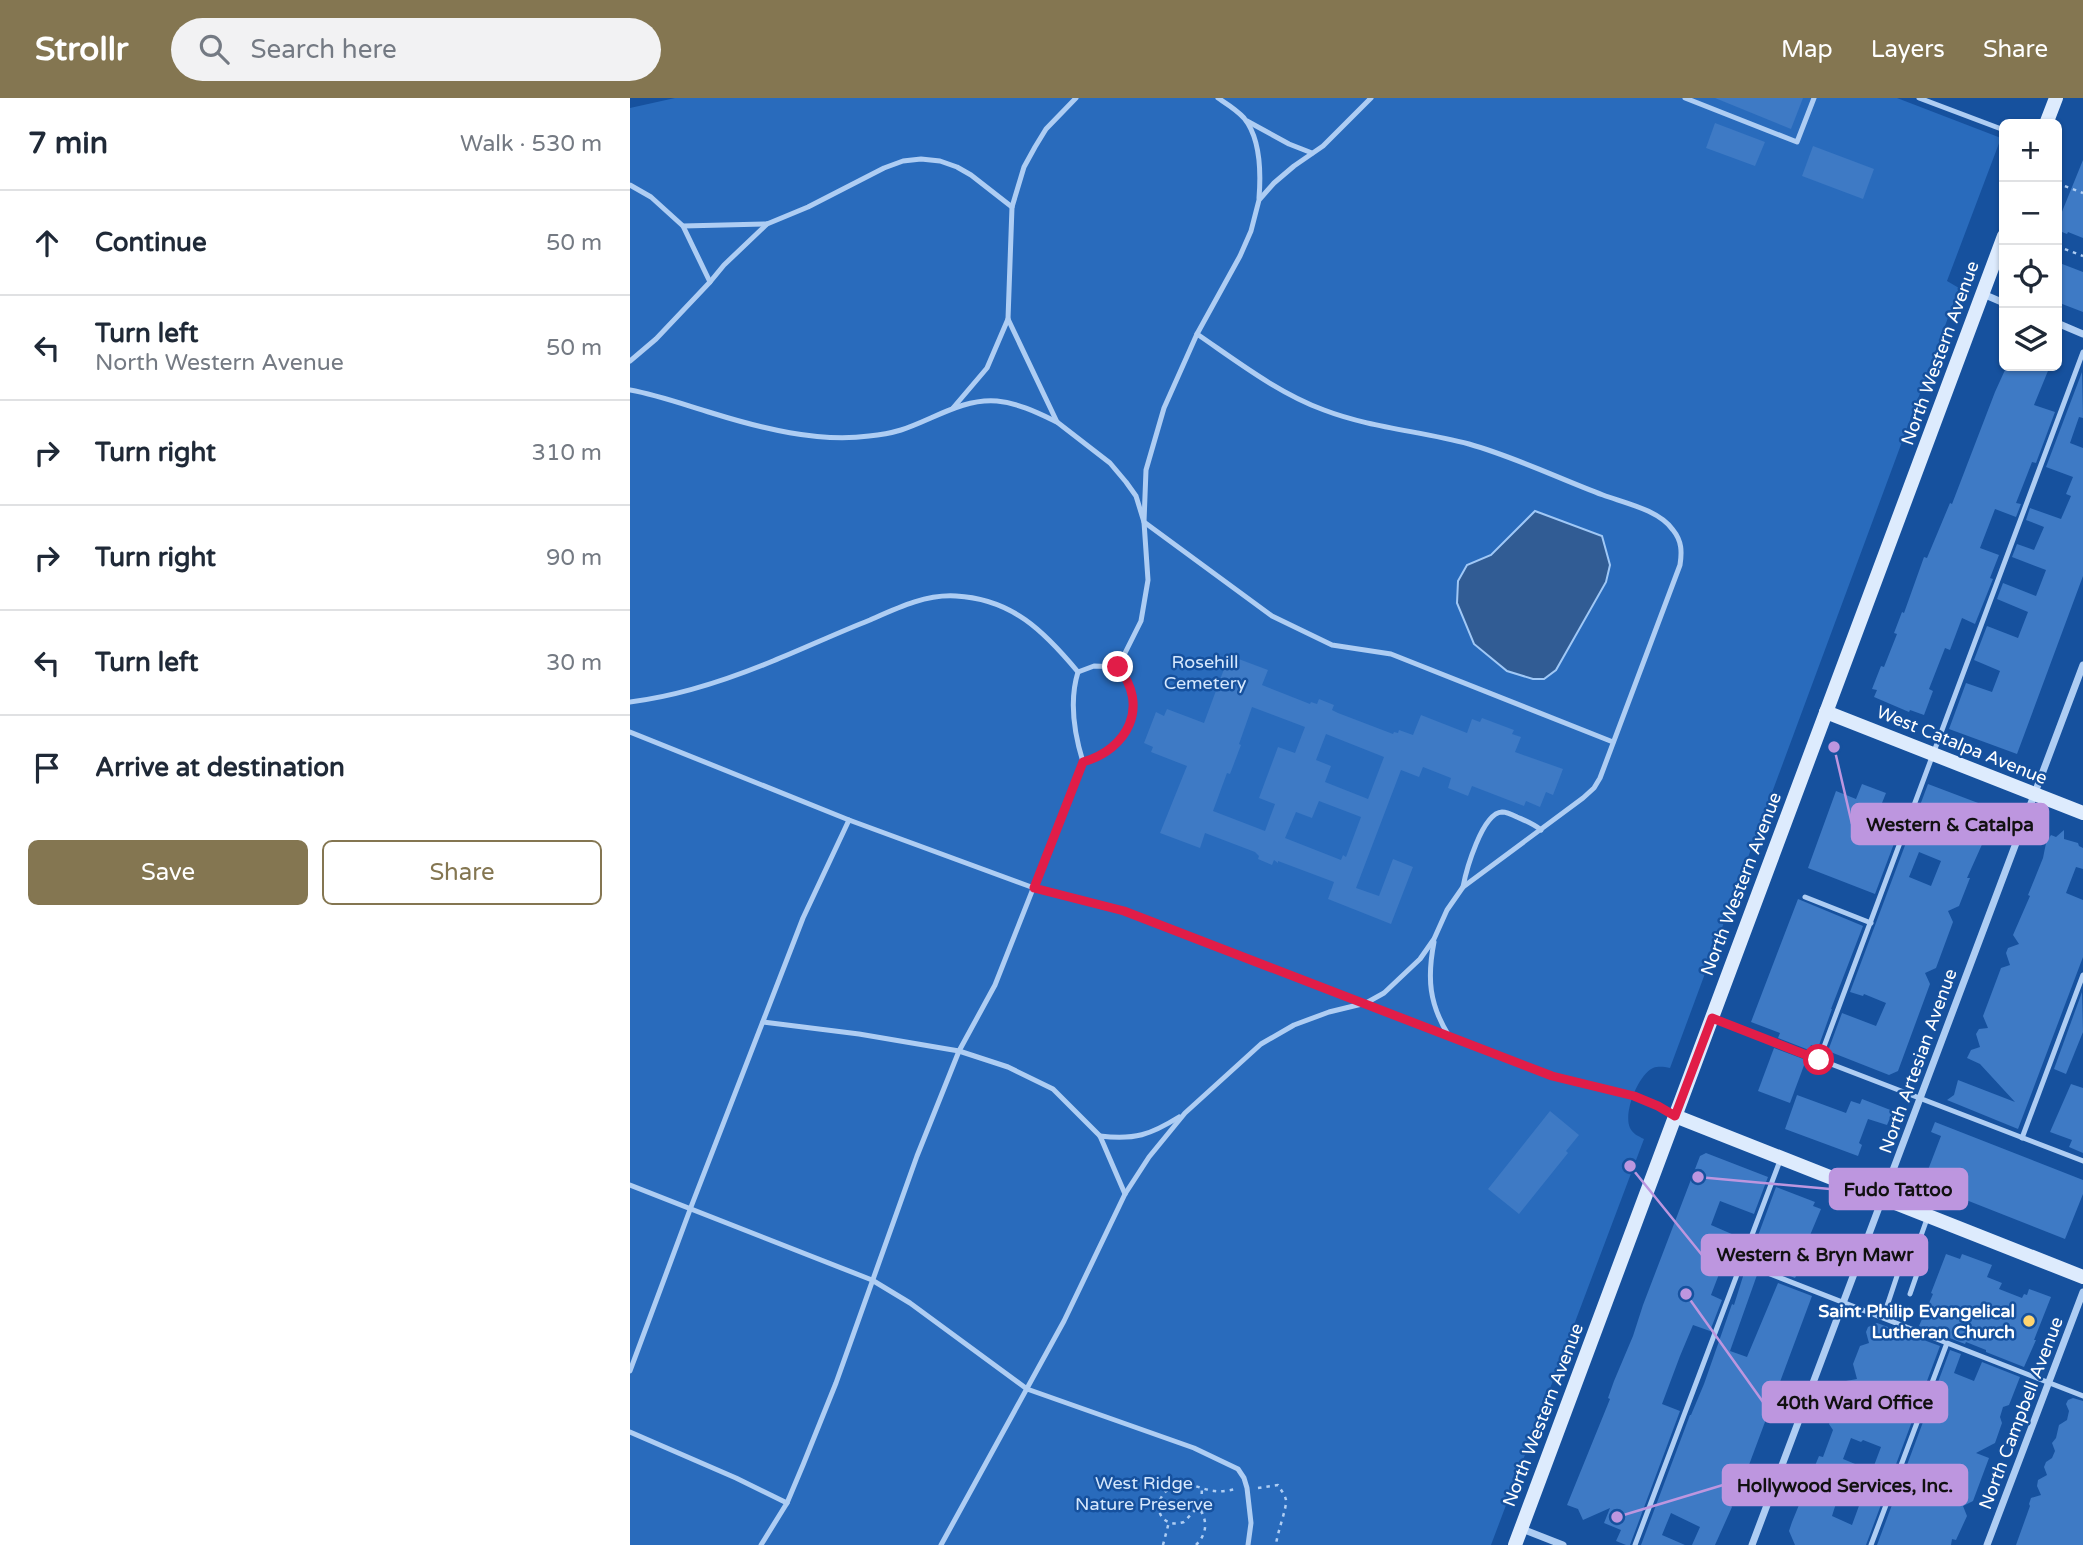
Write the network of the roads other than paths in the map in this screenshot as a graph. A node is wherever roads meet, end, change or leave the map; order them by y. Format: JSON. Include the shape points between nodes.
{"nodes":[{"id":1,"x":1076,"y":98,"type":"edge"},
{"id":2,"x":1218,"y":98,"type":"edge"},
{"id":3,"x":1371,"y":98,"type":"edge"},
{"id":4,"x":1685,"y":98,"type":"edge"},
{"id":5,"x":1814,"y":98,"type":"edge"},
{"id":6,"x":1919,"y":98,"type":"edge"},
{"id":7,"x":2056,"y":98,"type":"edge"},
{"id":8,"x":1245,"y":119,"type":"junction"},
{"id":9,"x":2048,"y":119,"type":"edge"},
{"id":10,"x":1999,"y":128,"type":"edge"},
{"id":11,"x":1312,"y":153,"type":"junction"},
{"id":12,"x":630,"y":185,"type":"edge"},
{"id":13,"x":1259,"y":200,"type":"junction"},
{"id":14,"x":1012,"y":207,"type":"junction"},
{"id":15,"x":767,"y":224,"type":"junction"},
{"id":16,"x":683,"y":226,"type":"junction"},
{"id":17,"x":2001,"y":245,"type":"edge"},
{"id":18,"x":710,"y":282,"type":"junction"},
{"id":19,"x":1983,"y":294,"type":"junction"},
{"id":20,"x":1999,"y":301,"type":"edge"},
{"id":21,"x":1008,"y":319,"type":"junction"},
{"id":22,"x":2062,"y":325,"type":"edge"},
{"id":23,"x":1197,"y":334,"type":"junction"},
{"id":24,"x":2083,"y":334,"type":"edge"},
{"id":25,"x":2083,"y":352,"type":"edge"},
{"id":26,"x":630,"y":361,"type":"edge"},
{"id":27,"x":630,"y":390,"type":"edge"},
{"id":28,"x":953,"y":408,"type":"junction"},
{"id":29,"x":1057,"y":422,"type":"junction"},
{"id":30,"x":1144,"y":522,"type":"junction"},
{"id":31,"x":2083,"y":665,"type":"edge"},
{"id":32,"x":1118,"y":667,"type":"junction"},
{"id":33,"x":1078,"y":672,"type":"junction"},
{"id":34,"x":630,"y":702,"type":"edge"},
{"id":35,"x":1826,"y":712,"type":"junction"},
{"id":36,"x":630,"y":732,"type":"edge"},
{"id":37,"x":1613,"y":742,"type":"junction"},
{"id":38,"x":1934,"y":754,"type":"junction"},
{"id":39,"x":1083,"y":762,"type":"junction"},
{"id":40,"x":2035,"y":794,"type":"junction"},
{"id":41,"x":2083,"y":813,"type":"edge"},
{"id":42,"x":849,"y":820,"type":"junction"},
{"id":43,"x":1541,"y":830,"type":"junction"},
{"id":44,"x":1463,"y":887,"type":"junction"},
{"id":45,"x":1034,"y":888,"type":"junction"},
{"id":46,"x":1805,"y":897,"type":"dead end"},
{"id":47,"x":1871,"y":923,"type":"junction"},
{"id":48,"x":1434,"y":939,"type":"junction"},
{"id":49,"x":2083,"y":975,"type":"edge"},
{"id":50,"x":1366,"y":1003,"type":"junction"},
{"id":51,"x":1712,"y":1018,"type":"junction"},
{"id":52,"x":764,"y":1022,"type":"junction"},
{"id":53,"x":1449,"y":1037,"type":"junction"},
{"id":54,"x":959,"y":1051,"type":"junction"},
{"id":55,"x":1819,"y":1060,"type":"junction"},
{"id":56,"x":1921,"y":1099,"type":"junction"},
{"id":57,"x":1185,"y":1113,"type":"junction"},
{"id":58,"x":1675,"y":1116,"type":"junction"},
{"id":59,"x":1100,"y":1136,"type":"junction"},
{"id":60,"x":2022,"y":1138,"type":"junction"},
{"id":61,"x":1782,"y":1158,"type":"junction"},
{"id":62,"x":2083,"y":1161,"type":"edge"},
{"id":63,"x":630,"y":1185,"type":"edge"},
{"id":64,"x":1125,"y":1194,"type":"junction"},
{"id":65,"x":1884,"y":1199,"type":"junction"},
{"id":66,"x":691,"y":1207,"type":"junction"},
{"id":67,"x":1928,"y":1216,"type":"junction"},
{"id":68,"x":1917,"y":1247,"type":"junction"},
{"id":69,"x":1742,"y":1263,"type":"junction"},
{"id":70,"x":2083,"y":1277,"type":"edge"},
{"id":71,"x":872,"y":1280,"type":"junction"},
{"id":72,"x":2083,"y":1292,"type":"edge"},
{"id":73,"x":1910,"y":1294,"type":"dead end"},
{"id":74,"x":1844,"y":1303,"type":"junction"},
{"id":75,"x":1887,"y":1306,"type":"dead end"},
{"id":76,"x":1947,"y":1343,"type":"junction"},
{"id":77,"x":630,"y":1371,"type":"edge"},
{"id":78,"x":2049,"y":1383,"type":"junction"},
{"id":79,"x":1027,"y":1389,"type":"junction"},
{"id":80,"x":2083,"y":1396,"type":"edge"},
{"id":81,"x":630,"y":1432,"type":"edge"},
{"id":82,"x":787,"y":1503,"type":"junction"},
{"id":83,"x":1521,"y":1528,"type":"junction"},
{"id":84,"x":761,"y":1545,"type":"edge"},
{"id":85,"x":941,"y":1545,"type":"edge"},
{"id":86,"x":1248,"y":1545,"type":"edge"},
{"id":87,"x":1515,"y":1545,"type":"edge"},
{"id":88,"x":1563,"y":1545,"type":"edge"},
{"id":89,"x":1635,"y":1545,"type":"edge"},
{"id":90,"x":1752,"y":1545,"type":"edge"},
{"id":91,"x":1871,"y":1545,"type":"edge"},
{"id":92,"x":1987,"y":1545,"type":"edge"}],
"edges":[{"from":1,"to":14,"type":"lane","via":[[1035,146]]},
{"from":2,"to":8,"type":"lane"},
{"from":3,"to":11,"type":"lane"},
{"from":4,"to":5,"type":"lane","via":[[1797,142]]},
{"from":6,"to":10,"type":"lane"},
{"from":7,"to":9,"type":"main road"},
{"from":8,"to":11,"type":"lane"},
{"from":8,"to":13,"type":"lane","via":[[1258,156]]},
{"from":11,"to":13,"type":"lane"},
{"from":12,"to":16,"type":"lane"},
{"from":13,"to":23,"type":"lane","via":[[1240,256]]},
{"from":14,"to":15,"type":"lane","via":[[957,167],[921,159],[884,168]]},
{"from":14,"to":21,"type":"lane"},
{"from":15,"to":16,"type":"lane"},
{"from":15,"to":18,"type":"lane"},
{"from":16,"to":18,"type":"lane"},
{"from":17,"to":19,"type":"main road","name":"North Western Avenue"},
{"from":18,"to":26,"type":"lane"},
{"from":19,"to":20,"type":"street"},
{"from":19,"to":35,"type":"main road","name":"North Western Avenue"},
{"from":21,"to":28,"type":"lane","via":[[987,368]]},
{"from":21,"to":29,"type":"lane"},
{"from":22,"to":24,"type":"street"},
{"from":23,"to":30,"type":"lane","via":[[1164,408],[1146,470]]},
{"from":23,"to":37,"type":"lane","via":[[1265,381],[1324,410],[1493,451],[1649,512],[1672,528],[1682,551],[1680,565]]},
{"from":25,"to":38,"type":"lane"},
{"from":27,"to":28,"type":"lane","via":[[750,425],[828,437],[900,430]]},
{"from":28,"to":29,"type":"lane","via":[[998,401]]},
{"from":29,"to":30,"type":"lane","via":[[1110,463],[1136,496]]},
{"from":30,"to":32,"type":"lane","via":[[1148,580],[1141,621]]},
{"from":30,"to":37,"type":"lane","via":[[1272,616],[1332,645],[1391,654]]},
{"from":31,"to":40,"type":"street","name":"North Artesian Avenue"},
{"from":32,"to":33,"type":"lane","via":[[1094,666]]},
{"from":32,"to":39,"type":"lane","via":[[1131,686],[1131,716],[1115,746]]},
{"from":33,"to":34,"type":"lane","via":[[1040,629],[1021,616],[980,599],[954,596],[900,607],[729,678]]},
{"from":33,"to":39,"type":"lane","via":[[1073,699]]},
{"from":35,"to":38,"type":"main road","name":"West Catalpa Avenue"},
{"from":35,"to":51,"type":"main road","name":"North Western Avenue"},
{"from":36,"to":42,"type":"lane"},
{"from":37,"to":43,"type":"lane","via":[[1594,788]]},
{"from":38,"to":40,"type":"main road","name":"West Catalpa Avenue"},
{"from":38,"to":47,"type":"lane"},
{"from":39,"to":45,"type":"lane"},
{"from":40,"to":41,"type":"main road","name":"West Catalpa Avenue"},
{"from":40,"to":56,"type":"street","name":"North Artesian Avenue"},
{"from":42,"to":45,"type":"lane"},
{"from":42,"to":52,"type":"lane","via":[[803,918]]},
{"from":43,"to":44,"type":"lane"},
{"from":43,"to":44,"type":"lane","via":[[1508,813],[1492,816],[1471,857]]},
{"from":44,"to":48,"type":"lane"},
{"from":45,"to":50,"type":"lane","via":[[1124,911]]},
{"from":45,"to":54,"type":"lane","via":[[995,985]]},
{"from":46,"to":47,"type":"lane"},
{"from":47,"to":55,"type":"lane"},
{"from":48,"to":50,"type":"lane","via":[[1396,983]]},
{"from":48,"to":53,"type":"lane","via":[[1431,996]]},
{"from":49,"to":60,"type":"lane"},
{"from":50,"to":53,"type":"lane"},
{"from":50,"to":57,"type":"lane","via":[[1329,1012],[1261,1044]]},
{"from":51,"to":55,"type":"lane"},
{"from":51,"to":58,"type":"main road","name":"North Western Avenue"},
{"from":52,"to":54,"type":"lane"},
{"from":52,"to":66,"type":"lane"},
{"from":53,"to":58,"type":"lane","via":[[1552,1076],[1634,1096]]},
{"from":54,"to":59,"type":"lane","via":[[1053,1089]]},
{"from":54,"to":71,"type":"lane"},
{"from":55,"to":56,"type":"lane"},
{"from":56,"to":60,"type":"lane"},
{"from":56,"to":65,"type":"street","name":"North Artesian Avenue"},
{"from":57,"to":59,"type":"lane","via":[[1142,1136]]},
{"from":57,"to":64,"type":"lane"},
{"from":58,"to":61,"type":"main road"},
{"from":58,"to":83,"type":"main road","name":"North Western Avenue"},
{"from":59,"to":64,"type":"lane"},
{"from":60,"to":62,"type":"lane"},
{"from":61,"to":65,"type":"main road"},
{"from":61,"to":69,"type":"lane"},
{"from":63,"to":66,"type":"lane"},
{"from":64,"to":79,"type":"lane"},
{"from":65,"to":67,"type":"main road"},
{"from":65,"to":74,"type":"street","name":"North Artesian Avenue"},
{"from":66,"to":71,"type":"lane"},
{"from":66,"to":77,"type":"lane"},
{"from":67,"to":68,"type":"lane"},
{"from":67,"to":70,"type":"main road"},
{"from":68,"to":73,"type":"lane","via":[[1925,1251]]},
{"from":68,"to":75,"type":"lane","via":[[1908,1243]]},
{"from":69,"to":74,"type":"lane"},
{"from":69,"to":89,"type":"lane"},
{"from":71,"to":79,"type":"lane"},
{"from":71,"to":82,"type":"lane"},
{"from":72,"to":78,"type":"street","name":"North Campbell Avenue"},
{"from":74,"to":76,"type":"lane"},
{"from":74,"to":90,"type":"street","name":"North Artesian Avenue"},
{"from":76,"to":78,"type":"lane"},
{"from":76,"to":91,"type":"lane"},
{"from":78,"to":80,"type":"lane"},
{"from":78,"to":92,"type":"street","name":"North Campbell Avenue"},
{"from":79,"to":85,"type":"lane"},
{"from":79,"to":86,"type":"lane","via":[[1211,1455],[1238,1469],[1247,1488]]},
{"from":81,"to":82,"type":"lane"},
{"from":82,"to":84,"type":"lane"},
{"from":83,"to":87,"type":"main road","name":"North Western Avenue"},
{"from":83,"to":88,"type":"street"}]}
